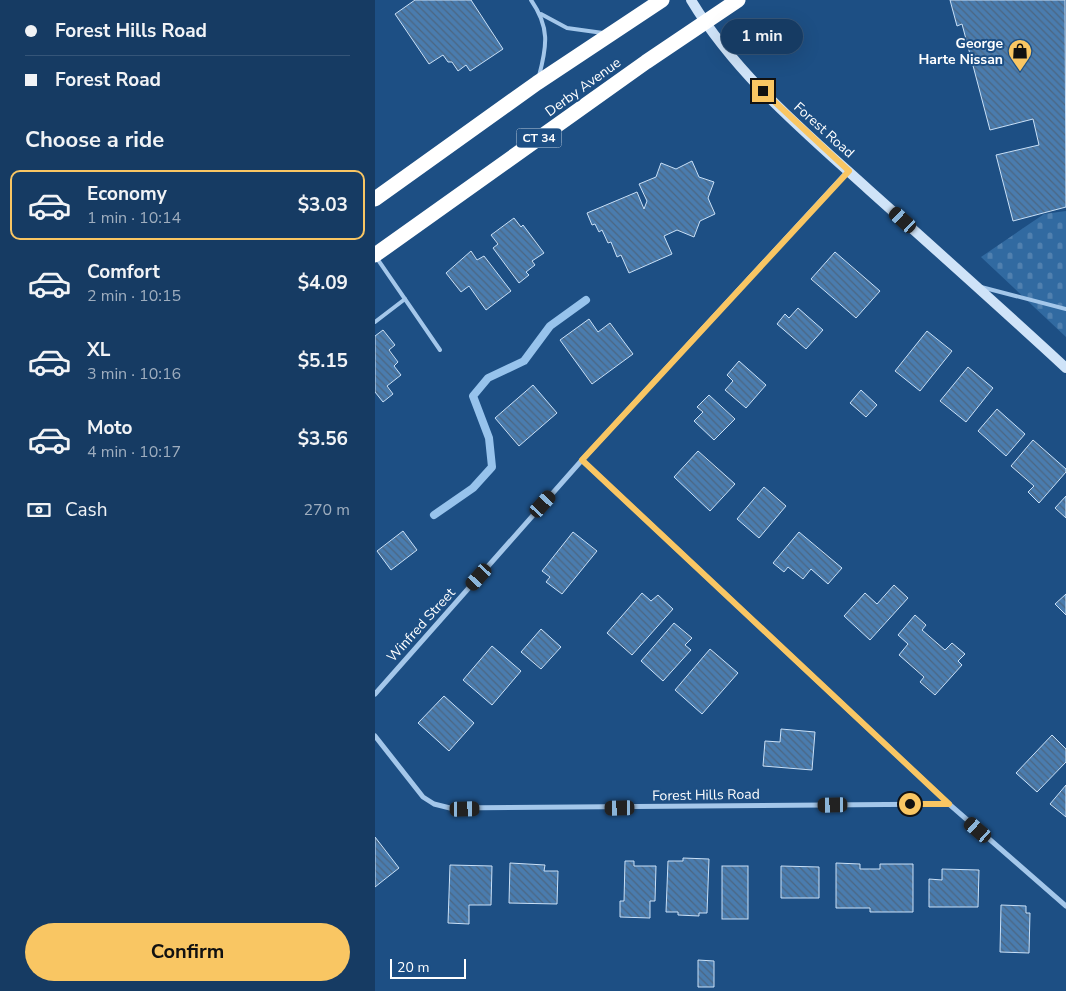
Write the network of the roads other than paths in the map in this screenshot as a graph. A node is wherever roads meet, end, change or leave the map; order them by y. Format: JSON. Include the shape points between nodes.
{"nodes":[{"id":1,"x":531,"y":0,"type":"edge"},
{"id":2,"x":662,"y":0,"type":"edge"},
{"id":3,"x":691,"y":0,"type":"edge"},
{"id":4,"x":738,"y":0,"type":"edge"},
{"id":5,"x":541,"y":14,"type":"junction"},
{"id":6,"x":705,"y":23,"type":"junction"},
{"id":7,"x":610,"y":34,"type":"junction"},
{"id":8,"x":537,"y":83,"type":"junction"},
{"id":9,"x":849,"y":171,"type":"junction"},
{"id":10,"x":375,"y":199,"type":"edge"},
{"id":11,"x":375,"y":255,"type":"edge"},
{"id":12,"x":976,"y":286,"type":"junction"},
{"id":13,"x":405,"y":300,"type":"junction"},
{"id":14,"x":1066,"y":309,"type":"edge"},
{"id":15,"x":375,"y":322,"type":"edge"},
{"id":16,"x":440,"y":350,"type":"dead end"},
{"id":17,"x":1066,"y":368,"type":"edge"},
{"id":18,"x":582,"y":460,"type":"junction"},
{"id":19,"x":375,"y":694,"type":"edge"},
{"id":20,"x":375,"y":736,"type":"edge"},
{"id":21,"x":949,"y":804,"type":"junction"},
{"id":22,"x":1066,"y":906,"type":"edge"}],
"edges":[{"from":1,"to":5,"type":"lane"},
{"from":2,"to":7,"type":"highway","name":"Derby Avenue"},
{"from":3,"to":6,"type":"main road","name":"Forest Road"},
{"from":4,"to":6,"type":"highway","name":"Derby Avenue","number":"CT 34"},
{"from":5,"to":7,"type":"lane","via":[[567,28]]},
{"from":5,"to":8,"type":"lane","via":[[546,43]]},
{"from":6,"to":9,"type":"main road","name":"Forest Road","via":[[739,67]]},
{"from":6,"to":11,"type":"highway","name":"Derby Avenue","number":"CT 34"},
{"from":7,"to":8,"type":"highway","name":"Derby Avenue"},
{"from":8,"to":10,"type":"highway","name":"Derby Avenue"},
{"from":9,"to":12,"type":"main road","name":"Forest Road"},
{"from":9,"to":18,"type":"street","name":"Winfred Street"},
{"from":11,"to":13,"type":"lane"},
{"from":12,"to":14,"type":"lane"},
{"from":12,"to":17,"type":"main road","name":"Forest Road"},
{"from":13,"to":15,"type":"lane"},
{"from":13,"to":16,"type":"lane"},
{"from":18,"to":19,"type":"street","name":"Winfred Street"},
{"from":18,"to":21,"type":"street"},
{"from":20,"to":21,"type":"street","name":"Forest Hills Road","via":[[423,797],[449,808]]},
{"from":21,"to":22,"type":"street"}]}
